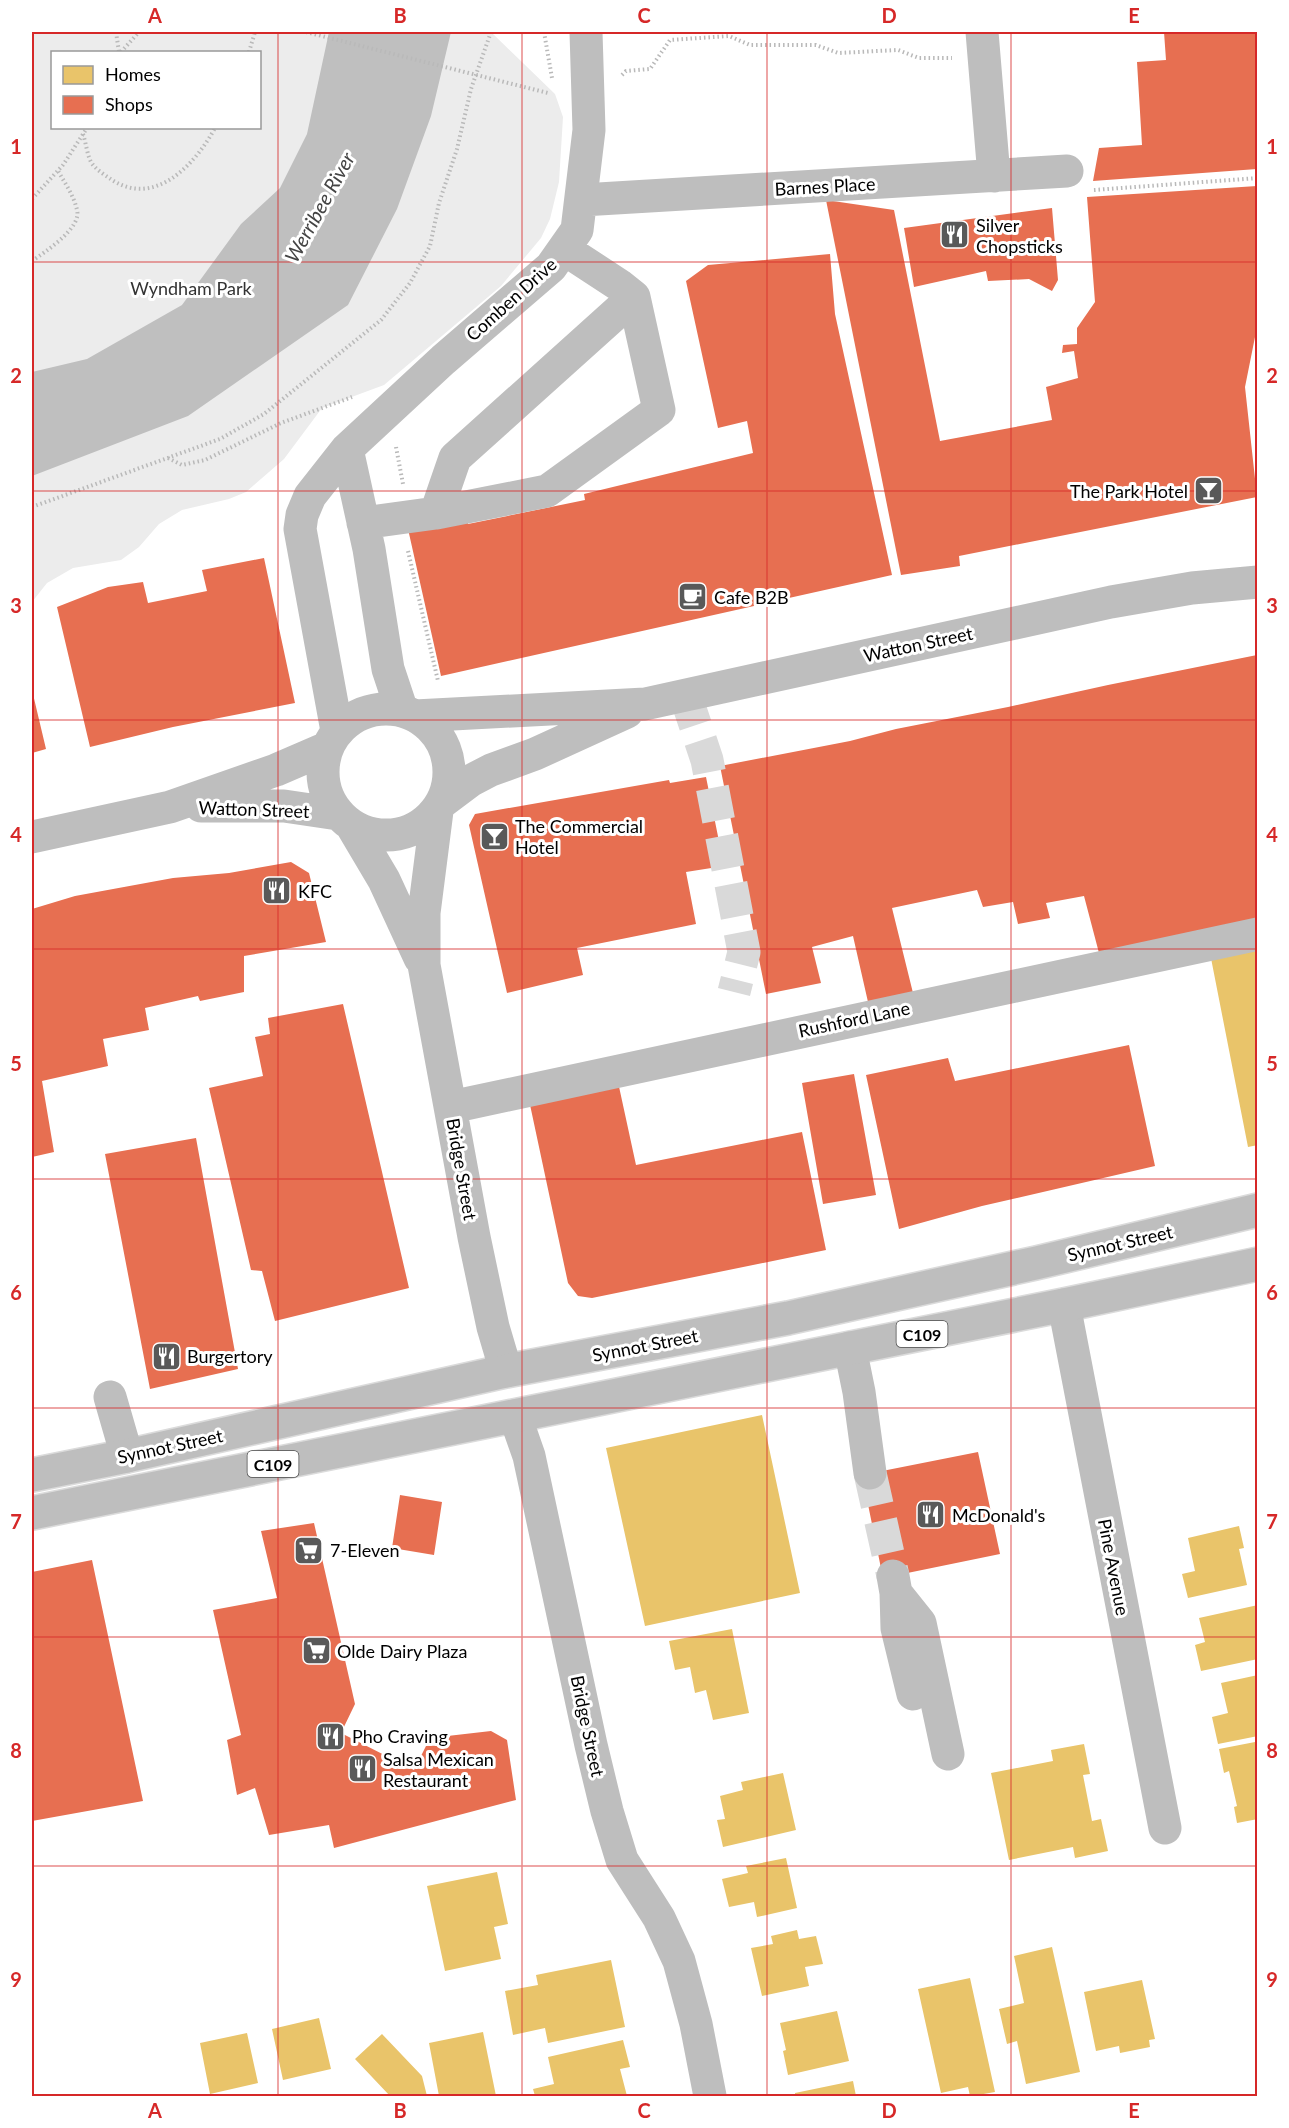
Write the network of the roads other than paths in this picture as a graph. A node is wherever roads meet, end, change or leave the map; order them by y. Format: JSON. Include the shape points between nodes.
{"nodes":[{"id":1,"x":586,"y":32,"type":"edge"},
{"id":2,"x":984,"y":45,"type":"edge"},
{"id":3,"x":1067,"y":171,"type":"road end"},
{"id":4,"x":994,"y":176,"type":"junction"},
{"id":5,"x":582,"y":200,"type":"junction"},
{"id":6,"x":564,"y":249,"type":"junction"},
{"id":7,"x":634,"y":297,"type":"junction"},
{"id":8,"x":347,"y":449,"type":"junction"},
{"id":9,"x":436,"y":513,"type":"junction"},
{"id":10,"x":363,"y":523,"type":"junction"},
{"id":11,"x":1257,"y":559,"type":"edge"},
{"id":12,"x":1257,"y":582,"type":"edge"},
{"id":13,"x":1192,"y":588,"type":"junction"},
{"id":14,"x":645,"y":704,"type":"junction"},
{"id":15,"x":408,"y":713,"type":"junction"},
{"id":16,"x":332,"y":740,"type":"junction"},
{"id":17,"x":440,"y":806,"type":"junction"},
{"id":18,"x":170,"y":807,"type":"junction"},
{"id":19,"x":345,"y":820,"type":"junction"},
{"id":20,"x":32,"y":837,"type":"edge"},
{"id":21,"x":1257,"y":934,"type":"edge"},
{"id":22,"x":424,"y":965,"type":"junction"},
{"id":23,"x":451,"y":1107,"type":"junction"},
{"id":24,"x":1257,"y":1210,"type":"edge"},
{"id":25,"x":1036,"y":1263,"type":"junction"},
{"id":26,"x":1257,"y":1264,"type":"edge"},
{"id":27,"x":1064,"y":1305,"type":"junction"},
{"id":28,"x":850,"y":1348,"type":"junction"},
{"id":29,"x":506,"y":1371,"type":"junction"},
{"id":30,"x":110,"y":1397,"type":"dead end"},
{"id":31,"x":515,"y":1416,"type":"junction"},
{"id":32,"x":127,"y":1456,"type":"junction"},
{"id":33,"x":870,"y":1473,"type":"tunnel mouth"},
{"id":34,"x":32,"y":1475,"type":"edge"},
{"id":35,"x":134,"y":1492,"type":"junction"},
{"id":36,"x":32,"y":1513,"type":"edge"},
{"id":37,"x":894,"y":1584,"type":"tunnel mouth"},
{"id":38,"x":948,"y":1754,"type":"dead end"},
{"id":39,"x":1165,"y":1828,"type":"dead end"},
{"id":40,"x":710,"y":2097,"type":"edge"}],
"edges":[{"from":1,"to":5,"type":"main road","name":"Comben Drive","via":[[589,130]]},
{"from":2,"to":4,"type":"main road"},
{"from":3,"to":4,"type":"main road","name":"Barnes Place"},
{"from":4,"to":5,"type":"main road","name":"Barnes Place"},
{"from":5,"to":6,"type":"main road","name":"Comben Drive","via":[[578,230]]},
{"from":6,"to":7,"type":"main road"},
{"from":6,"to":8,"type":"main road","name":"Comben Drive","via":[[551,267],[442,360]]},
{"from":7,"to":9,"type":"main road","via":[[455,458]]},
{"from":7,"to":9,"type":"main road","via":[[658,410],[547,491]]},
{"from":8,"to":10,"type":"main road"},
{"from":8,"to":16,"type":"main road","name":"Comben Drive","via":[[310,496],[300,529]]},
{"from":9,"to":10,"type":"main road"},
{"from":10,"to":15,"type":"main road","via":[[388,669]]},
{"from":11,"to":13,"type":"main road","name":"Watton Street"},
{"from":12,"to":13,"type":"main road","name":"Watton Street"},
{"from":13,"to":14,"type":"main road","name":"Watton Street"},
{"from":14,"to":15,"type":"main road","name":"Watton Street"},
{"from":14,"to":17,"type":"main road","name":"Watton Street","via":[[491,770]]},
{"from":15,"to":16,"type":"main road","via":[[384,709],[367,712],[351,719]]},
{"from":15,"to":17,"type":"main road","via":[[431,727],[443,744],[449,763],[448,783]]},
{"from":16,"to":18,"type":"main road","name":"Watton Street","via":[[276,770]]},
{"from":16,"to":19,"type":"main road","via":[[323,765],[323,782],[328,799]]},
{"from":17,"to":19,"type":"main road","via":[[424,824],[388,836],[369,833]]},
{"from":17,"to":22,"type":"main road","name":"Bridge Street","via":[[424,913]]},
{"from":18,"to":19,"type":"main road","name":"Watton Street","via":[[284,807]]},
{"from":18,"to":20,"type":"main road","name":"Watton Street"},
{"from":19,"to":22,"type":"main road","name":"Bridge Street","via":[[384,880]]},
{"from":21,"to":23,"type":"main road","name":"Rushford Lane"},
{"from":22,"to":23,"type":"main road","name":"Bridge Street"},
{"from":23,"to":29,"type":"main road","name":"Bridge Street","via":[[474,1238]]},
{"from":24,"to":25,"type":"main road","name":"Synnot Street","number":"C109"},
{"from":25,"to":27,"type":"main road","name":"Pine Avenue"},
{"from":25,"to":29,"type":"main road","name":"Synnot Street","number":"C109","via":[[788,1318]]},
{"from":26,"to":27,"type":"main road","name":"Synnot Street","number":"C109"},
{"from":27,"to":28,"type":"main road","name":"Synnot Street","number":"C109"},
{"from":27,"to":39,"type":"main road","name":"Pine Avenue"},
{"from":28,"to":31,"type":"main road","name":"Synnot Street","number":"C109"},
{"from":28,"to":33,"type":"main road"},
{"from":29,"to":31,"type":"main road","name":"Bridge Street"},
{"from":29,"to":32,"type":"main road","name":"Synnot Street","number":"C109"},
{"from":30,"to":32,"type":"main road"},
{"from":31,"to":35,"type":"main road","name":"Synnot Street","number":"C109"},
{"from":31,"to":40,"type":"main road","name":"Bridge Street","via":[[529,1456],[610,1821],[622,1860],[659,1918],[680,1961]]},
{"from":32,"to":34,"type":"main road","name":"Synnot Street","number":"C109"},
{"from":32,"to":35,"type":"main road"},
{"from":35,"to":36,"type":"main road","name":"Synnot Street","number":"C109"},
{"from":37,"to":38,"type":"main road","via":[[920,1623]]}]}
